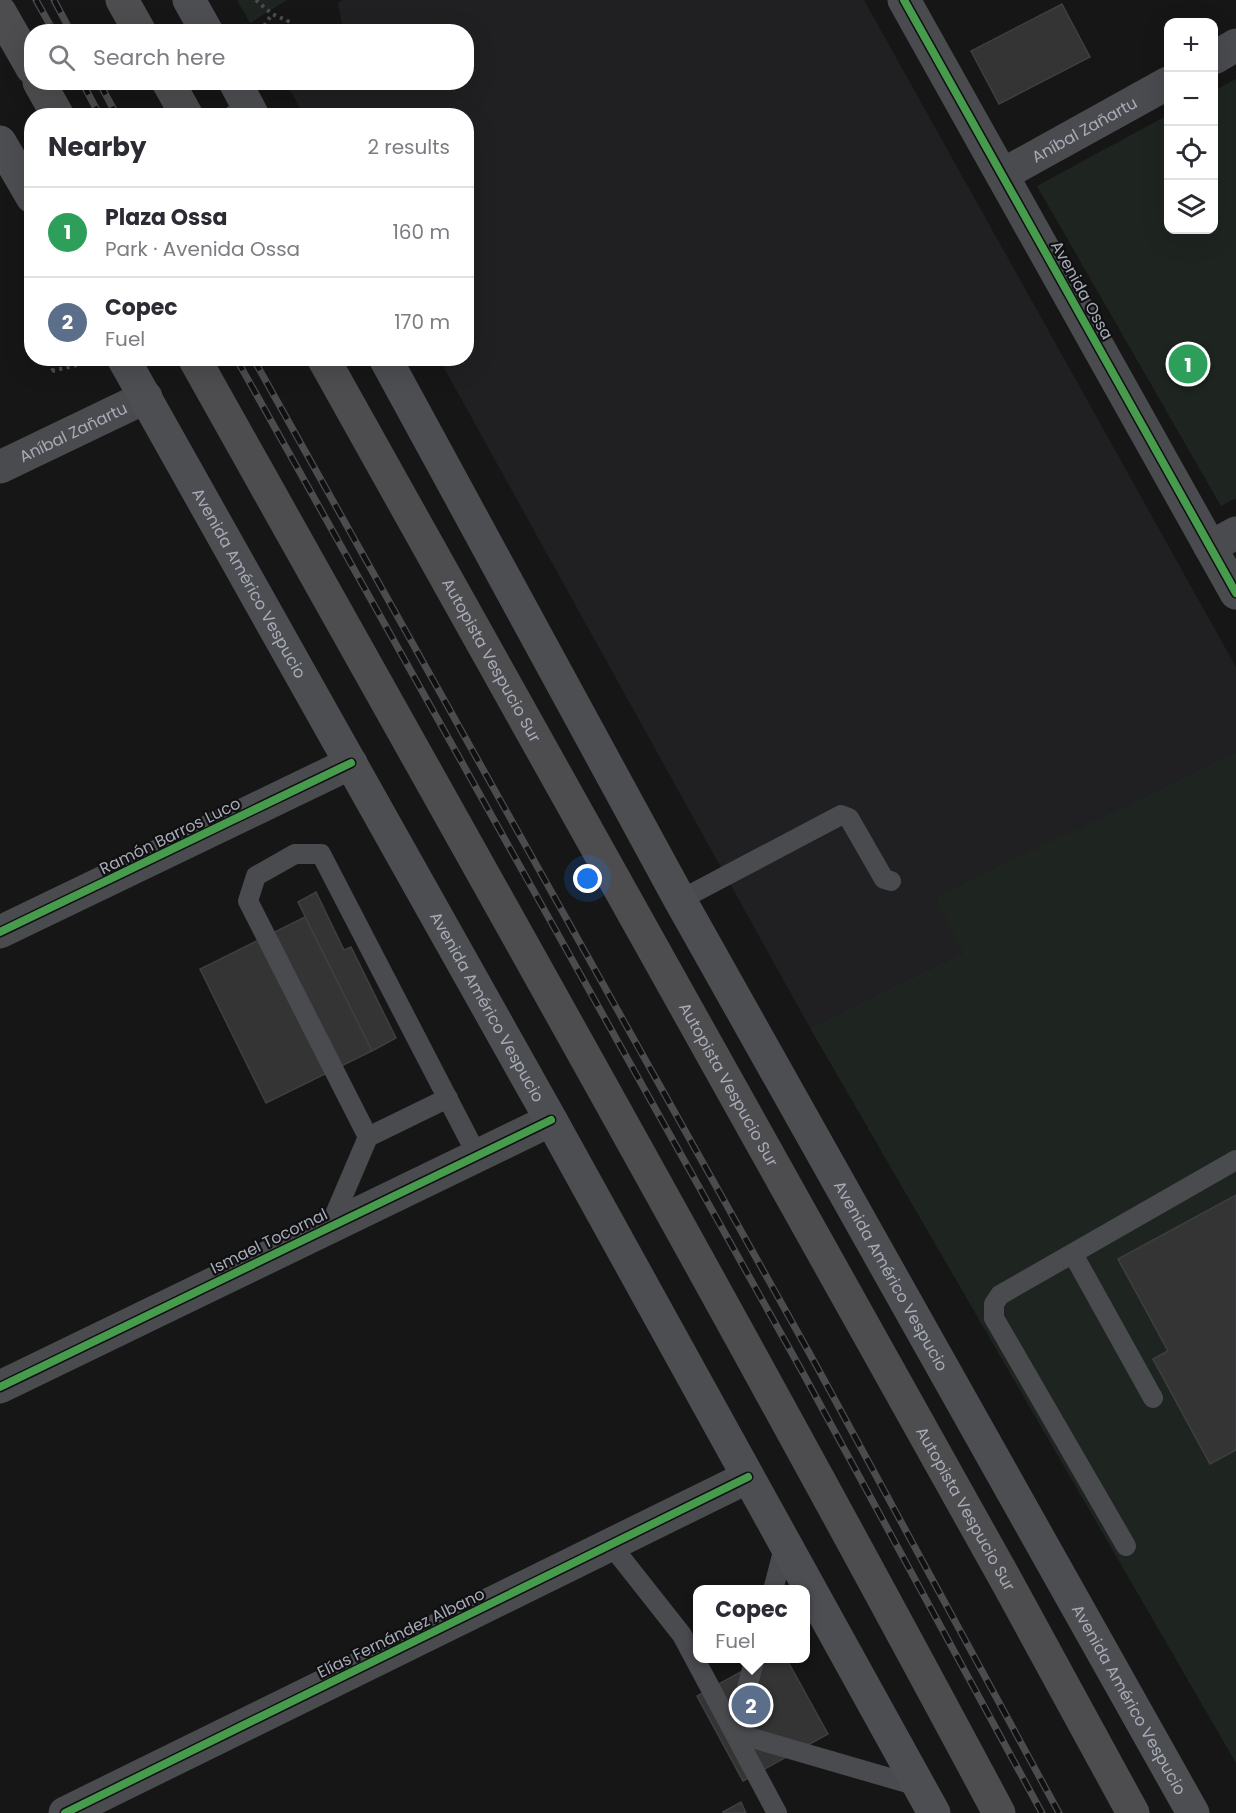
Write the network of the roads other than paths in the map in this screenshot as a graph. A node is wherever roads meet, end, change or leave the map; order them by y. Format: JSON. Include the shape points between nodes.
{"nodes":[{"id":1,"x":122,"y":0,"type":"edge"},
{"id":2,"x":189,"y":0,"type":"edge"},
{"id":3,"x":904,"y":0,"type":"edge"},
{"id":4,"x":0,"y":12,"type":"edge"},
{"id":5,"x":136,"y":24,"type":"edge"},
{"id":6,"x":202,"y":24,"type":"edge"},
{"id":7,"x":1236,"y":45,"type":"edge"},
{"id":8,"x":24,"y":54,"type":"edge"},
{"id":9,"x":1218,"y":56,"type":"edge"},
{"id":10,"x":1164,"y":85,"type":"edge"},
{"id":11,"x":43,"y":90,"type":"edge"},
{"id":12,"x":172,"y":90,"type":"edge"},
{"id":13,"x":239,"y":90,"type":"edge"},
{"id":14,"x":54,"y":108,"type":"edge"},
{"id":15,"x":183,"y":108,"type":"edge"},
{"id":16,"x":249,"y":108,"type":"edge"},
{"id":17,"x":0,"y":142,"type":"edge"},
{"id":18,"x":1002,"y":175,"type":"junction"},
{"id":19,"x":24,"y":183,"type":"edge"},
{"id":20,"x":128,"y":366,"type":"edge"},
{"id":21,"x":198,"y":366,"type":"edge"},
{"id":22,"x":327,"y":366,"type":"edge"},
{"id":23,"x":389,"y":366,"type":"edge"},
{"id":24,"x":146,"y":397,"type":"junction"},
{"id":25,"x":0,"y":467,"type":"edge"},
{"id":26,"x":1223,"y":540,"type":"edge"},
{"id":27,"x":1236,"y":593,"type":"edge"},
{"id":28,"x":351,"y":763,"type":"junction"},
{"id":29,"x":891,"y":881,"type":"dead end"},
{"id":30,"x":680,"y":900,"type":"junction"},
{"id":31,"x":0,"y":932,"type":"edge"},
{"id":32,"x":448,"y":1098,"type":"junction"},
{"id":33,"x":551,"y":1120,"type":"junction"},
{"id":34,"x":368,"y":1137,"type":"junction"},
{"id":35,"x":477,"y":1155,"type":"junction"},
{"id":36,"x":1236,"y":1160,"type":"edge"},
{"id":37,"x":330,"y":1226,"type":"junction"},
{"id":38,"x":1073,"y":1254,"type":"junction"},
{"id":39,"x":0,"y":1387,"type":"edge"},
{"id":40,"x":1153,"y":1398,"type":"dead end"},
{"id":41,"x":748,"y":1477,"type":"junction"},
{"id":42,"x":785,"y":1544,"type":"junction"},
{"id":43,"x":611,"y":1545,"type":"junction"},
{"id":44,"x":1126,"y":1546,"type":"dead end"},
{"id":45,"x":774,"y":1585,"type":"edge"},
{"id":46,"x":808,"y":1585,"type":"edge"},
{"id":47,"x":810,"y":1589,"type":"edge"},
{"id":48,"x":693,"y":1655,"type":"edge"},
{"id":49,"x":697,"y":1663,"type":"edge"},
{"id":50,"x":754,"y":1663,"type":"edge"},
{"id":51,"x":735,"y":1733,"type":"junction"},
{"id":52,"x":928,"y":1800,"type":"edge"},
{"id":53,"x":65,"y":1813,"type":"edge"},
{"id":54,"x":777,"y":1813,"type":"edge"},
{"id":55,"x":999,"y":1813,"type":"edge"},
{"id":56,"x":1133,"y":1813,"type":"edge"},
{"id":57,"x":1193,"y":1813,"type":"edge"}],
"edges":[{"from":1,"to":5,"type":"highway"},
{"from":2,"to":6,"type":"main road"},
{"from":3,"to":18,"type":"street","name":"Avenida Ossa"},
{"from":4,"to":8,"type":"highway"},
{"from":7,"to":9,"type":"street"},
{"from":10,"to":18,"type":"street","name":"Aníbal Zañartu"},
{"from":11,"to":14,"type":"highway"},
{"from":12,"to":15,"type":"highway"},
{"from":13,"to":16,"type":"main road"},
{"from":17,"to":19,"type":"main road"},
{"from":18,"to":26,"type":"street","name":"Avenida Ossa"},
{"from":20,"to":24,"type":"main road","name":"Avenida Américo Vespucio"},
{"from":21,"to":55,"type":"highway","via":[[706,1274]]},
{"from":22,"to":56,"type":"highway","name":"Autopista Vespucio Sur"},
{"from":23,"to":30,"type":"main road","name":"Avenida Américo Vespucio"},
{"from":24,"to":25,"type":"street","name":"Aníbal Zañartu"},
{"from":24,"to":28,"type":"main road","name":"Avenida Américo Vespucio"},
{"from":26,"to":27,"type":"street","name":"Avenida Ossa"},
{"from":28,"to":31,"type":"street","name":"Ramón Barros Luco"},
{"from":28,"to":33,"type":"main road","name":"Avenida Américo Vespucio"},
{"from":29,"to":30,"type":"lane","via":[[884,879],[849,818],[841,815]]},
{"from":30,"to":57,"type":"main road","name":"Avenida Américo Vespucio"},
{"from":32,"to":34,"type":"lane"},
{"from":32,"to":34,"type":"lane","via":[[321,854],[296,854],[256,876],[248,901]]},
{"from":32,"to":35,"type":"lane"},
{"from":33,"to":35,"type":"street","name":"Ismael Tocornal"},
{"from":33,"to":41,"type":"main road","name":"Avenida Américo Vespucio"},
{"from":34,"to":37,"type":"lane"},
{"from":35,"to":37,"type":"street","name":"Ismael Tocornal"},
{"from":36,"to":38,"type":"lane"},
{"from":37,"to":39,"type":"street","name":"Ismael Tocornal"},
{"from":38,"to":40,"type":"lane"},
{"from":38,"to":44,"type":"lane","via":[[1000,1295],[994,1304],[994,1318]]},
{"from":41,"to":42,"type":"main road","name":"Avenida Américo Vespucio"},
{"from":41,"to":43,"type":"street","name":"Elías Fernández Albano"},
{"from":42,"to":45,"type":"lane"},
{"from":42,"to":46,"type":"main road","name":"Avenida Américo Vespucio"},
{"from":43,"to":48,"type":"lane","via":[[682,1635]]},
{"from":43,"to":53,"type":"street","name":"Elías Fernández Albano"},
{"from":47,"to":52,"type":"main road","name":"Avenida Américo Vespucio"},
{"from":49,"to":51,"type":"lane"},
{"from":50,"to":51,"type":"lane"},
{"from":51,"to":52,"type":"lane"},
{"from":51,"to":54,"type":"lane"}]}
